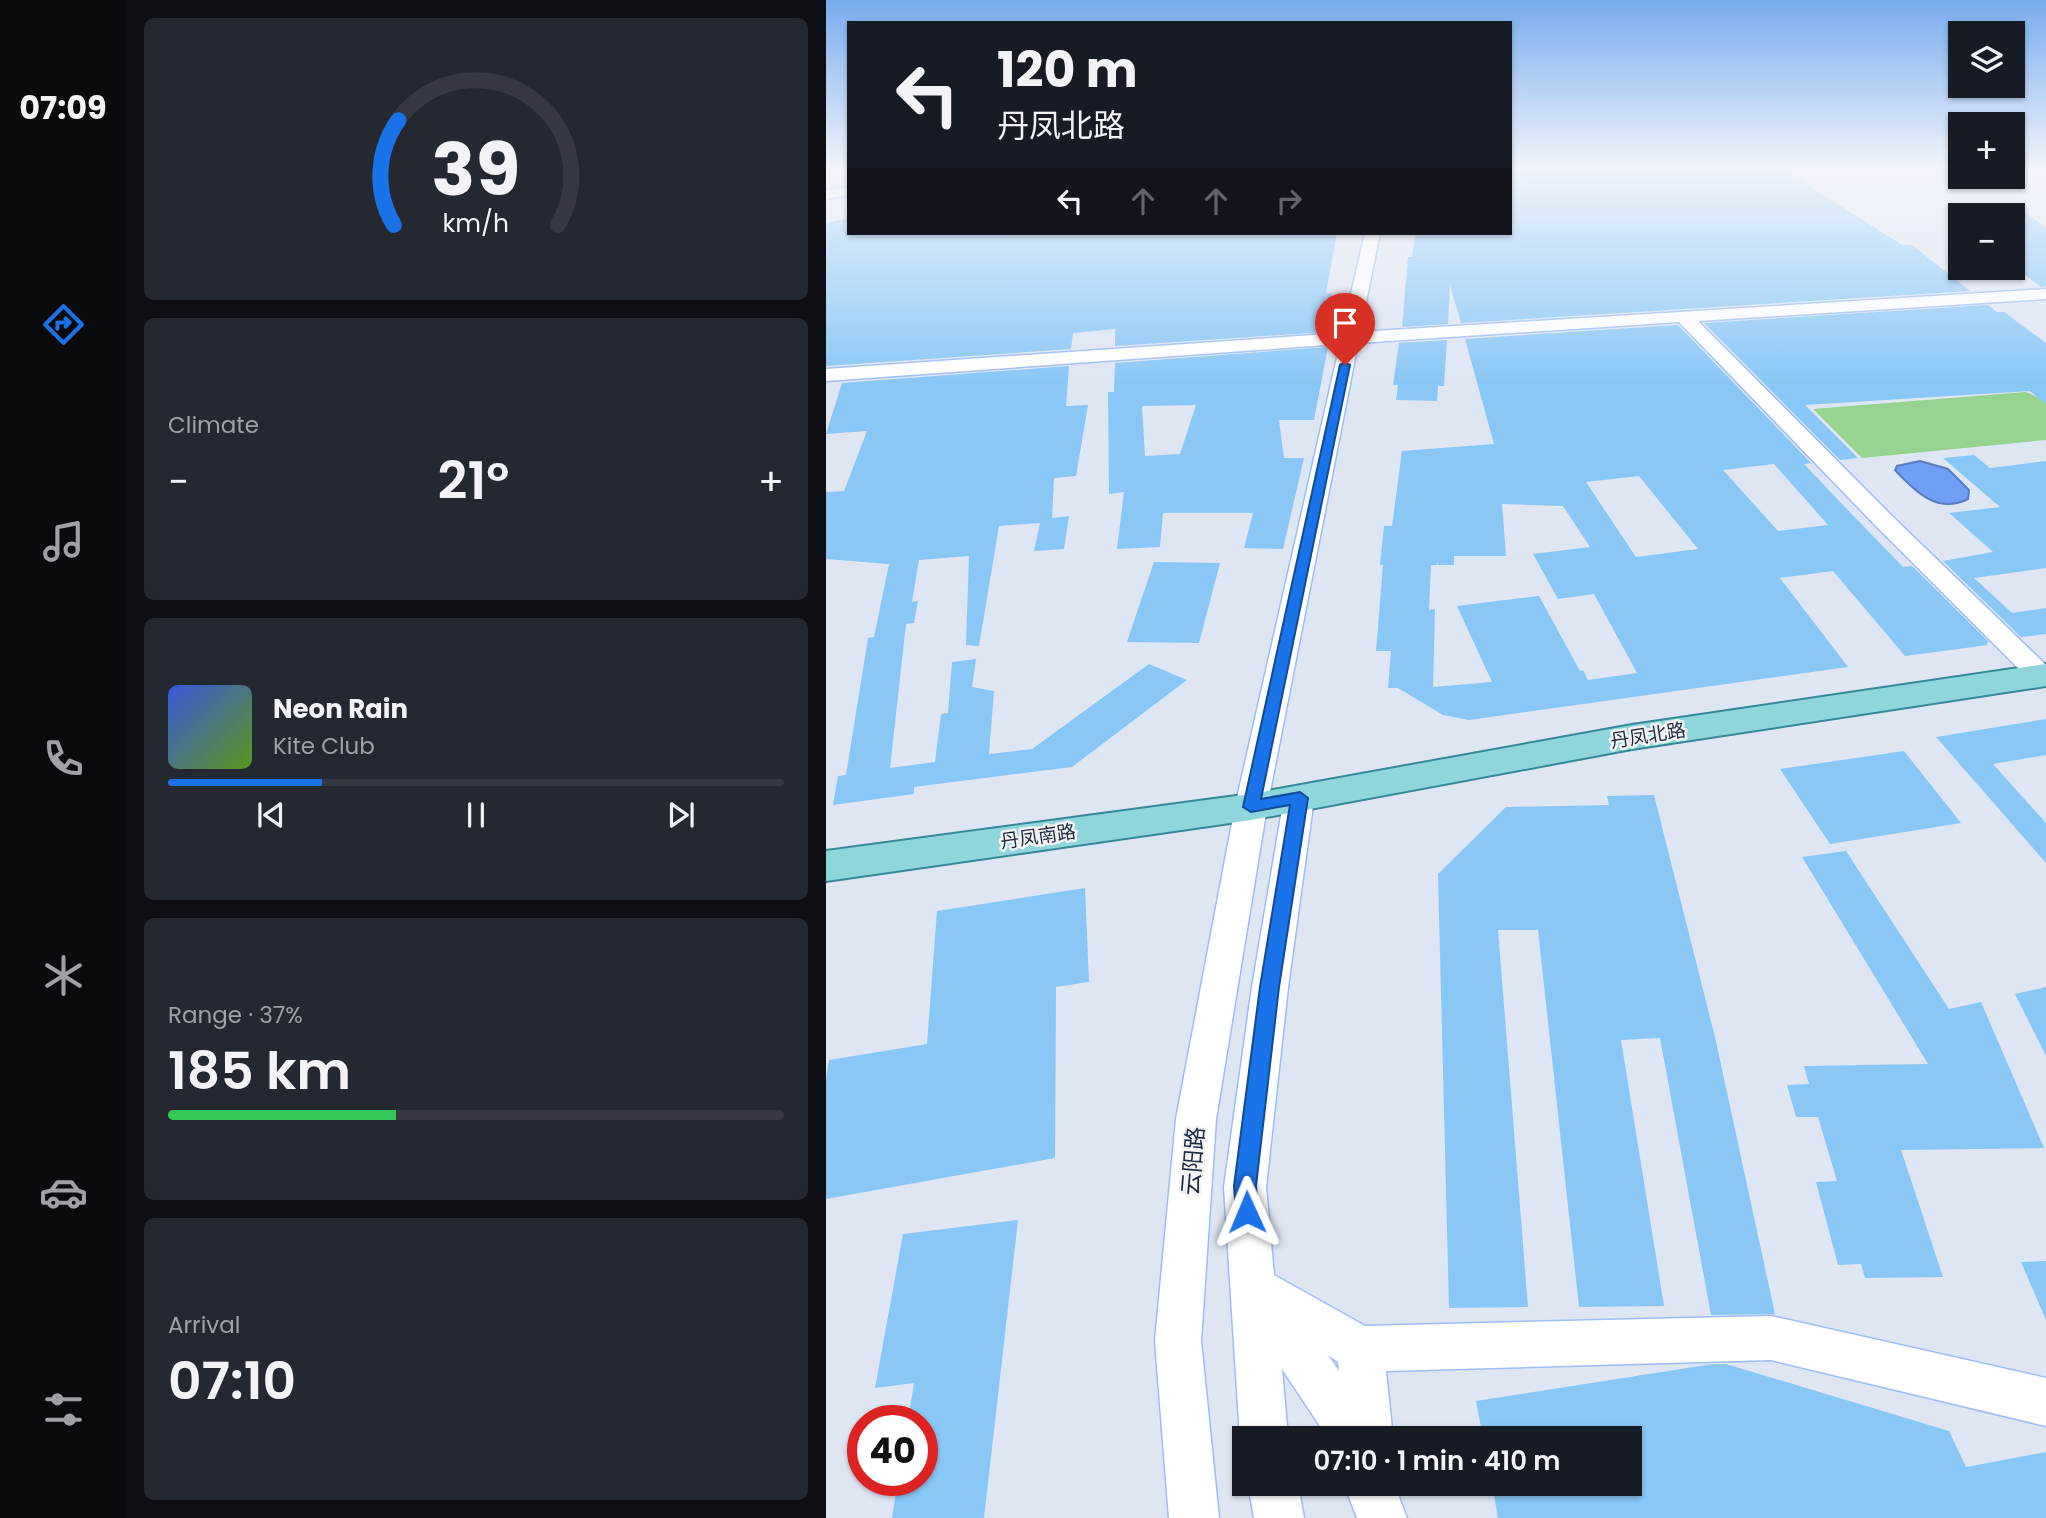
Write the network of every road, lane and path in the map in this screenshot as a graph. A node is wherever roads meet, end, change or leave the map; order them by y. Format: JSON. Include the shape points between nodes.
{"nodes":[{"id":1,"x":1370,"y":241,"type":"edge"},
{"id":2,"x":2046,"y":294,"type":"edge"},
{"id":3,"x":1684,"y":316,"type":"junction"},
{"id":4,"x":1350,"y":339,"type":"junction"},
{"id":5,"x":826,"y":375,"type":"edge"},
{"id":6,"x":2043,"y":675,"type":"edge"},
{"id":7,"x":1300,"y":798,"type":"junction"},
{"id":8,"x":1251,"y":807,"type":"junction"},
{"id":9,"x":826,"y":866,"type":"edge"},
{"id":10,"x":1252,"y":1286,"type":"junction"},
{"id":11,"x":1360,"y":1349,"type":"junction"},
{"id":12,"x":2046,"y":1402,"type":"edge"},
{"id":13,"x":1263,"y":1426,"type":"edge"},
{"id":14,"x":1347,"y":1426,"type":"edge"},
{"id":15,"x":1368,"y":1426,"type":"edge"},
{"id":16,"x":1275,"y":1496,"type":"edge"},
{"id":17,"x":1194,"y":1518,"type":"edge"},
{"id":18,"x":1279,"y":1518,"type":"edge"}],
"edges":[{"from":1,"to":4,"type":"street","name":"云阳路"},
{"from":2,"to":3,"type":"street"},
{"from":3,"to":4,"type":"street"},
{"from":3,"to":6,"type":"street","via":[[1884,521]]},
{"from":4,"to":5,"type":"street"},
{"from":4,"to":8,"type":"street","name":"云阳路"},
{"from":6,"to":7,"type":"main road","name":"丹凤北路","via":[[1632,737]]},
{"from":7,"to":8,"type":"main road","name":"丹凤北路"},
{"from":7,"to":10,"type":"street","via":[[1245,1186]]},
{"from":8,"to":9,"type":"main road","name":"丹凤南路"},
{"from":8,"to":17,"type":"street","name":"云阳路","via":[[1196,1119],[1179,1327]]},
{"from":10,"to":11,"type":"street"},
{"from":10,"to":13,"type":"street"},
{"from":10,"to":14,"type":"street"},
{"from":11,"to":12,"type":"street","via":[[1771,1338]]},
{"from":11,"to":15,"type":"street"},
{"from":16,"to":18,"type":"street"}]}
